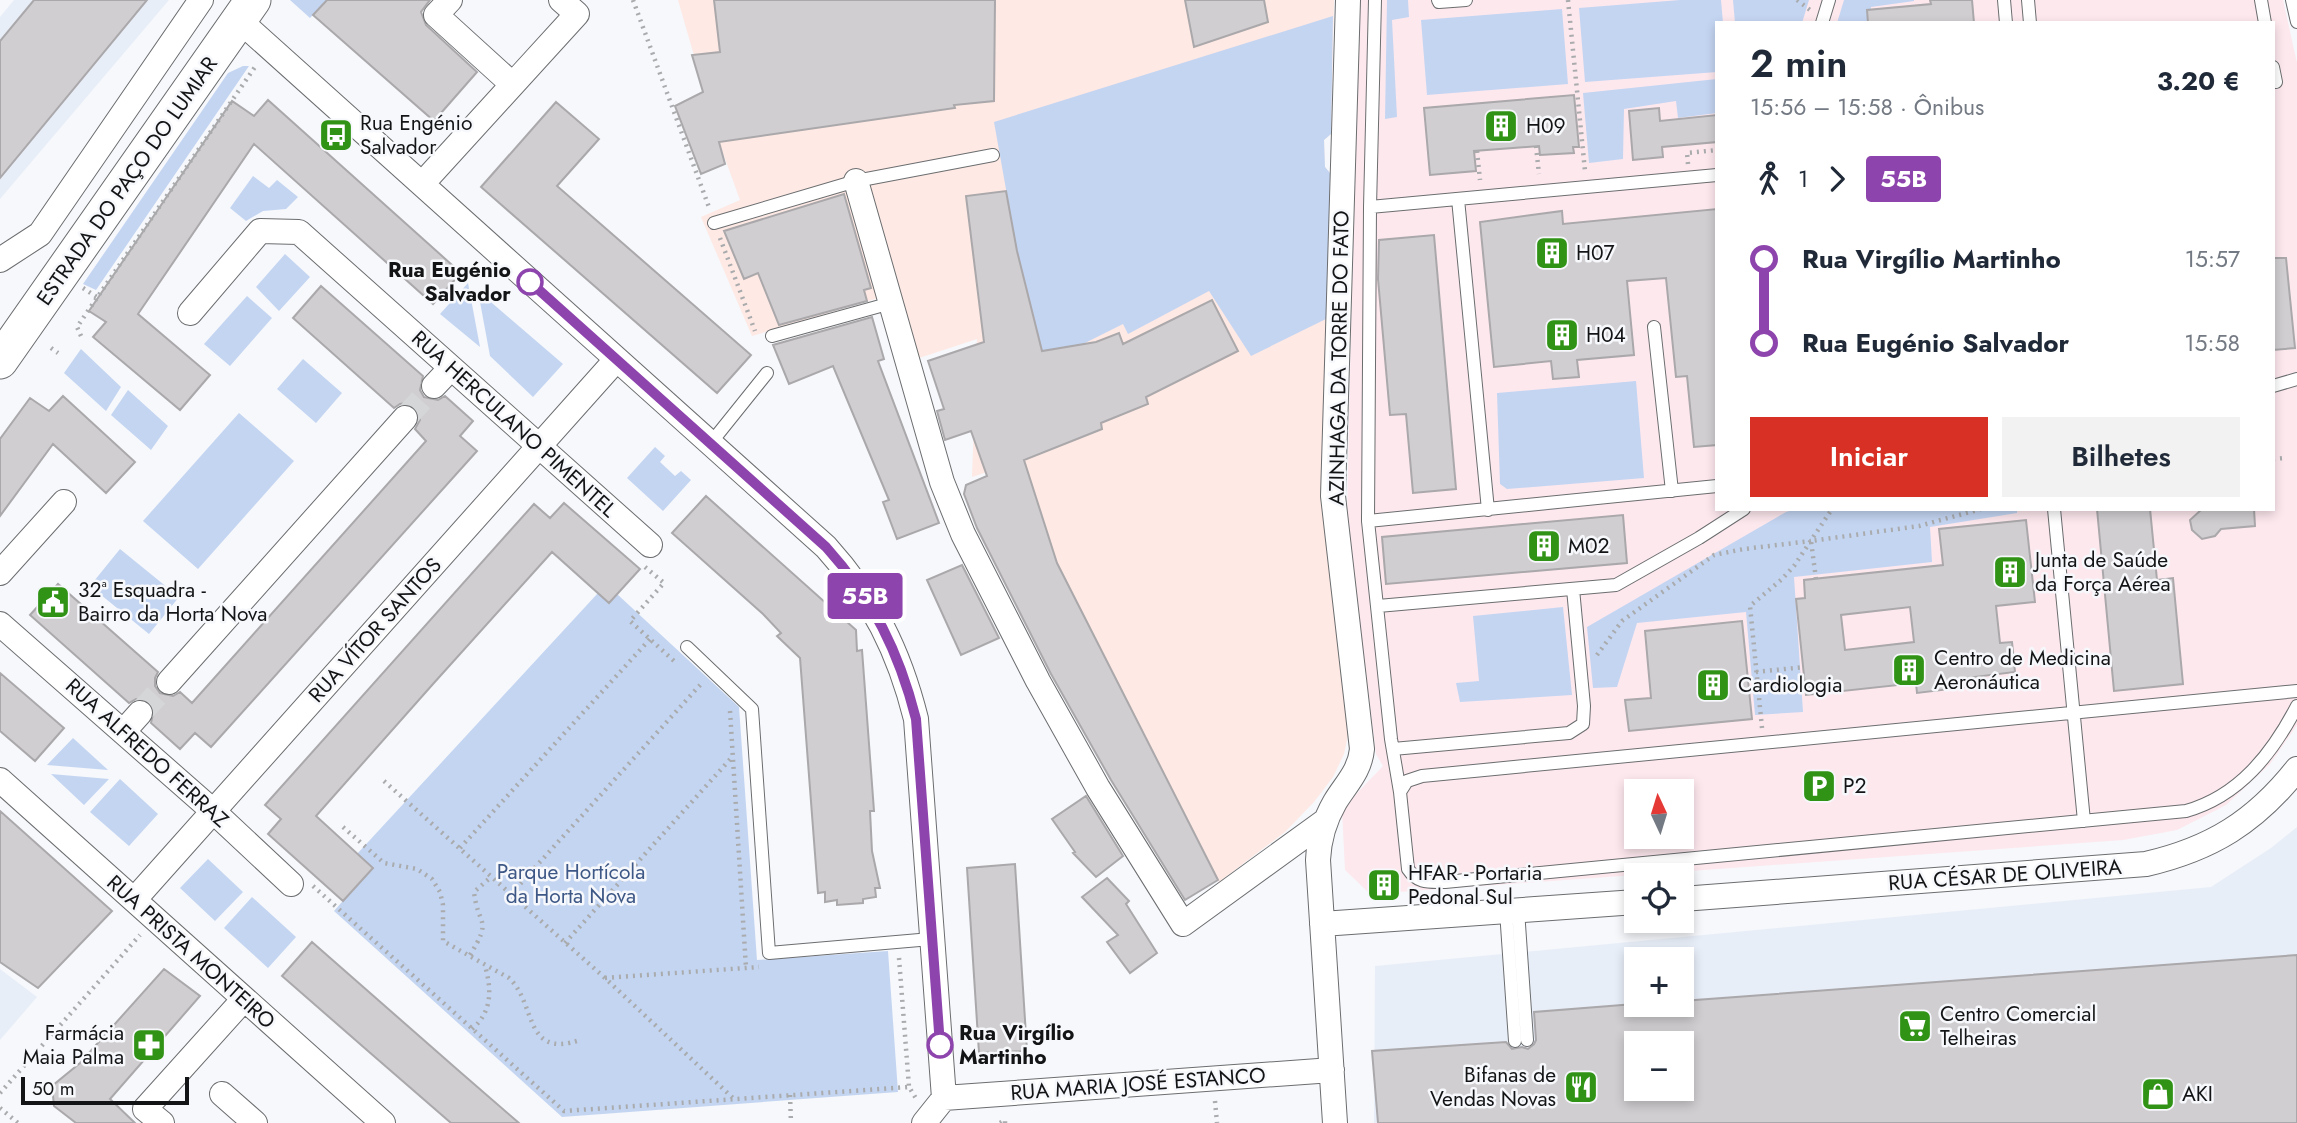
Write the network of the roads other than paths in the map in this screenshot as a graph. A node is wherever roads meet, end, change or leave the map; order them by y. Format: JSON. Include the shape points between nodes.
{"nodes":[{"id":1,"x":201,"y":0,"type":"edge"},
{"id":2,"x":450,"y":0,"type":"edge"},
{"id":3,"x":561,"y":0,"type":"edge"},
{"id":4,"x":1348,"y":0,"type":"edge"},
{"id":5,"x":1375,"y":0,"type":"edge"},
{"id":6,"x":1438,"y":0,"type":"edge"},
{"id":7,"x":1466,"y":0,"type":"edge"},
{"id":8,"x":1829,"y":0,"type":"edge"},
{"id":9,"x":2004,"y":0,"type":"edge"},
{"id":10,"x":2028,"y":0,"type":"edge"},
{"id":11,"x":2261,"y":0,"type":"edge"},
{"id":12,"x":2292,"y":0,"type":"edge"},
{"id":13,"x":246,"y":10,"type":"edge"},
{"id":14,"x":1823,"y":21,"type":"edge"},
{"id":15,"x":2007,"y":21,"type":"edge"},
{"id":16,"x":2030,"y":21,"type":"edge"},
{"id":17,"x":2265,"y":21,"type":"edge"},
{"id":18,"x":2297,"y":22,"type":"edge"},
{"id":19,"x":512,"y":84,"type":"junction"},
{"id":20,"x":993,"y":155,"type":"dead end"},
{"id":21,"x":1715,"y":175,"type":"edge"},
{"id":22,"x":856,"y":181,"type":"junction"},
{"id":23,"x":422,"y":184,"type":"junction"},
{"id":24,"x":1458,"y":200,"type":"junction"},
{"id":25,"x":1370,"y":208,"type":"junction"},
{"id":26,"x":714,"y":223,"type":"road end"},
{"id":27,"x":0,"y":260,"type":"edge"},
{"id":28,"x":891,"y":303,"type":"junction"},
{"id":29,"x":190,"y":313,"type":"dead end"},
{"id":30,"x":1654,"y":327,"type":"dead end"},
{"id":31,"x":772,"y":336,"type":"dead end"},
{"id":32,"x":616,"y":360,"type":"junction"},
{"id":33,"x":0,"y":361,"type":"edge"},
{"id":34,"x":451,"y":368,"type":"junction"},
{"id":35,"x":767,"y":373,"type":"dead end"},
{"id":36,"x":2297,"y":379,"type":"edge"},
{"id":37,"x":2275,"y":385,"type":"edge"},
{"id":38,"x":434,"y":386,"type":"tunnel mouth"},
{"id":39,"x":405,"y":418,"type":"tunnel mouth"},
{"id":40,"x":710,"y":444,"type":"junction"},
{"id":41,"x":539,"y":447,"type":"junction"},
{"id":42,"x":1715,"y":486,"type":"edge"},
{"id":43,"x":1672,"y":491,"type":"junction"},
{"id":44,"x":64,"y":502,"type":"dead end"},
{"id":45,"x":1488,"y":510,"type":"junction"},
{"id":46,"x":1741,"y":511,"type":"edge"},
{"id":47,"x":2054,"y":511,"type":"edge"},
{"id":48,"x":1368,"y":521,"type":"junction"},
{"id":49,"x":643,"y":552,"type":"road end"},
{"id":50,"x":0,"y":573,"type":"edge"},
{"id":51,"x":1573,"y":589,"type":"junction"},
{"id":52,"x":1378,"y":606,"type":"junction"},
{"id":53,"x":0,"y":624,"type":"edge"},
{"id":54,"x":687,"y":647,"type":"dead end"},
{"id":55,"x":169,"y":682,"type":"tunnel mouth"},
{"id":56,"x":2297,"y":691,"type":"edge"},
{"id":57,"x":2297,"y":706,"type":"edge"},
{"id":58,"x":2074,"y":712,"type":"junction"},
{"id":59,"x":140,"y":713,"type":"tunnel mouth"},
{"id":60,"x":123,"y":732,"type":"junction"},
{"id":61,"x":1393,"y":749,"type":"junction"},
{"id":62,"x":2297,"y":769,"type":"edge"},
{"id":63,"x":4,"y":792,"type":"edge"},
{"id":64,"x":1400,"y":792,"type":"junction"},
{"id":65,"x":213,"y":811,"type":"junction"},
{"id":66,"x":1325,"y":821,"type":"junction"},
{"id":67,"x":2084,"y":821,"type":"junction"},
{"id":68,"x":300,"y":884,"type":"road end"},
{"id":69,"x":1694,"y":897,"type":"edge"},
{"id":70,"x":134,"y":900,"type":"junction"},
{"id":71,"x":1624,"y":903,"type":"edge"},
{"id":72,"x":1512,"y":911,"type":"junction"},
{"id":73,"x":1322,"y":924,"type":"junction"},
{"id":74,"x":931,"y":939,"type":"junction"},
{"id":75,"x":244,"y":999,"type":"junction"},
{"id":76,"x":1521,"y":1041,"type":"dead end"},
{"id":77,"x":1332,"y":1070,"type":"junction"},
{"id":78,"x":222,"y":1094,"type":"dead end"},
{"id":79,"x":944,"y":1098,"type":"junction"},
{"id":80,"x":926,"y":1121,"type":"edge"},
{"id":81,"x":162,"y":1123,"type":"edge"},
{"id":82,"x":255,"y":1123,"type":"edge"},
{"id":83,"x":383,"y":1123,"type":"edge"},
{"id":84,"x":1335,"y":1123,"type":"edge"}],
"edges":[{"from":1,"to":27,"type":"street","via":[[40,234]]},
{"from":2,"to":19,"type":"street","via":[[436,15]]},
{"from":3,"to":19,"type":"street","via":[[577,14]]},
{"from":4,"to":66,"type":"street","name":"AZINHAGA DA TORRE DO FATO","via":[[1333,496],[1362,748],[1357,770]]},
{"from":5,"to":25,"type":"lane"},
{"from":6,"to":7,"type":"lane"},
{"from":8,"to":14,"type":"lane"},
{"from":9,"to":15,"type":"lane"},
{"from":10,"to":16,"type":"lane"},
{"from":11,"to":17,"type":"lane"},
{"from":12,"to":18,"type":"lane"},
{"from":13,"to":23,"type":"street","via":[[271,49]]},
{"from":13,"to":33,"type":"street","name":"ESTRADA DO PAÇO DO LUMIAR"},
{"from":19,"to":23,"type":"street"},
{"from":20,"to":22,"type":"lane"},
{"from":21,"to":24,"type":"lane"},
{"from":22,"to":26,"type":"lane"},
{"from":22,"to":28,"type":"street"},
{"from":23,"to":32,"type":"street"},
{"from":24,"to":25,"type":"lane"},
{"from":24,"to":45,"type":"lane"},
{"from":25,"to":48,"type":"lane"},
{"from":28,"to":31,"type":"lane"},
{"from":28,"to":66,"type":"street","via":[[942,482],[963,534],[1091,776],[1183,924]]},
{"from":29,"to":34,"type":"street","name":"RUA HERCULANO PIMENTEL","via":[[260,231],[299,232]]},
{"from":30,"to":43,"type":"lane"},
{"from":32,"to":40,"type":"street"},
{"from":32,"to":41,"type":"street","name":"RUA VÍTOR SANTOS"},
{"from":34,"to":38,"type":"street"},
{"from":34,"to":41,"type":"street","name":"RUA HERCULANO PIMENTEL"},
{"from":35,"to":40,"type":"lane"},
{"from":36,"to":37,"type":"lane"},
{"from":39,"to":55,"type":"street"},
{"from":40,"to":74,"type":"street","via":[[826,547],[871,605],[896,655],[916,719]]},
{"from":41,"to":49,"type":"street","name":"RUA HERCULANO PIMENTEL"},
{"from":41,"to":65,"type":"street","name":"RUA VÍTOR SANTOS"},
{"from":42,"to":43,"type":"lane"},
{"from":43,"to":45,"type":"lane"},
{"from":44,"to":50,"type":"street"},
{"from":45,"to":48,"type":"lane"},
{"from":46,"to":51,"type":"lane","via":[[1616,585]]},
{"from":47,"to":58,"type":"lane"},
{"from":48,"to":52,"type":"lane"},
{"from":51,"to":52,"type":"lane"},
{"from":51,"to":61,"type":"lane","via":[[1583,724],[1569,733]]},
{"from":52,"to":61,"type":"lane"},
{"from":53,"to":60,"type":"street","name":"RUA ALFREDO FERRAZ"},
{"from":54,"to":74,"type":"lane","via":[[752,709],[769,953]]},
{"from":56,"to":58,"type":"lane"},
{"from":57,"to":67,"type":"lane","via":[[2254,771],[2201,807]]},
{"from":58,"to":64,"type":"lane","via":[[1435,774],[1407,781]]},
{"from":58,"to":67,"type":"lane"},
{"from":59,"to":60,"type":"street"},
{"from":60,"to":65,"type":"street","name":"RUA ALFREDO FERRAZ"},
{"from":61,"to":64,"type":"lane"},
{"from":62,"to":69,"type":"street","name":"RUA CÉSAR DE OLIVEIRA","via":[[2242,824],[2196,849],[2146,864]]},
{"from":63,"to":70,"type":"street","name":"RUA PRISTA MONTEIRO"},
{"from":64,"to":67,"type":"lane","via":[[1408,869],[1422,882]]},
{"from":65,"to":68,"type":"street","name":"RUA ALFREDO FERRAZ"},
{"from":65,"to":70,"type":"street","name":"RUA VÍTOR SANTOS"},
{"from":66,"to":73,"type":"street","name":"AZINHAGA DA TORRE DO FATO","via":[[1318,860]]},
{"from":70,"to":75,"type":"street","name":"RUA PRISTA MONTEIRO"},
{"from":71,"to":72,"type":"street"},
{"from":72,"to":73,"type":"street"},
{"from":72,"to":76,"type":"lane"},
{"from":73,"to":77,"type":"street","name":"AZINHAGA DA TORRE DO FATO"},
{"from":74,"to":79,"type":"street"},
{"from":75,"to":81,"type":"street","via":[[145,1109]]},
{"from":75,"to":83,"type":"street","name":"RUA PRISTA MONTEIRO"},
{"from":77,"to":79,"type":"street","name":"RUA MARIA JOSÉ ESTANCO"},
{"from":77,"to":84,"type":"street","name":"AZINHAGA DA TORRE DO FATO"},
{"from":78,"to":82,"type":"street"},
{"from":79,"to":80,"type":"street"}]}
